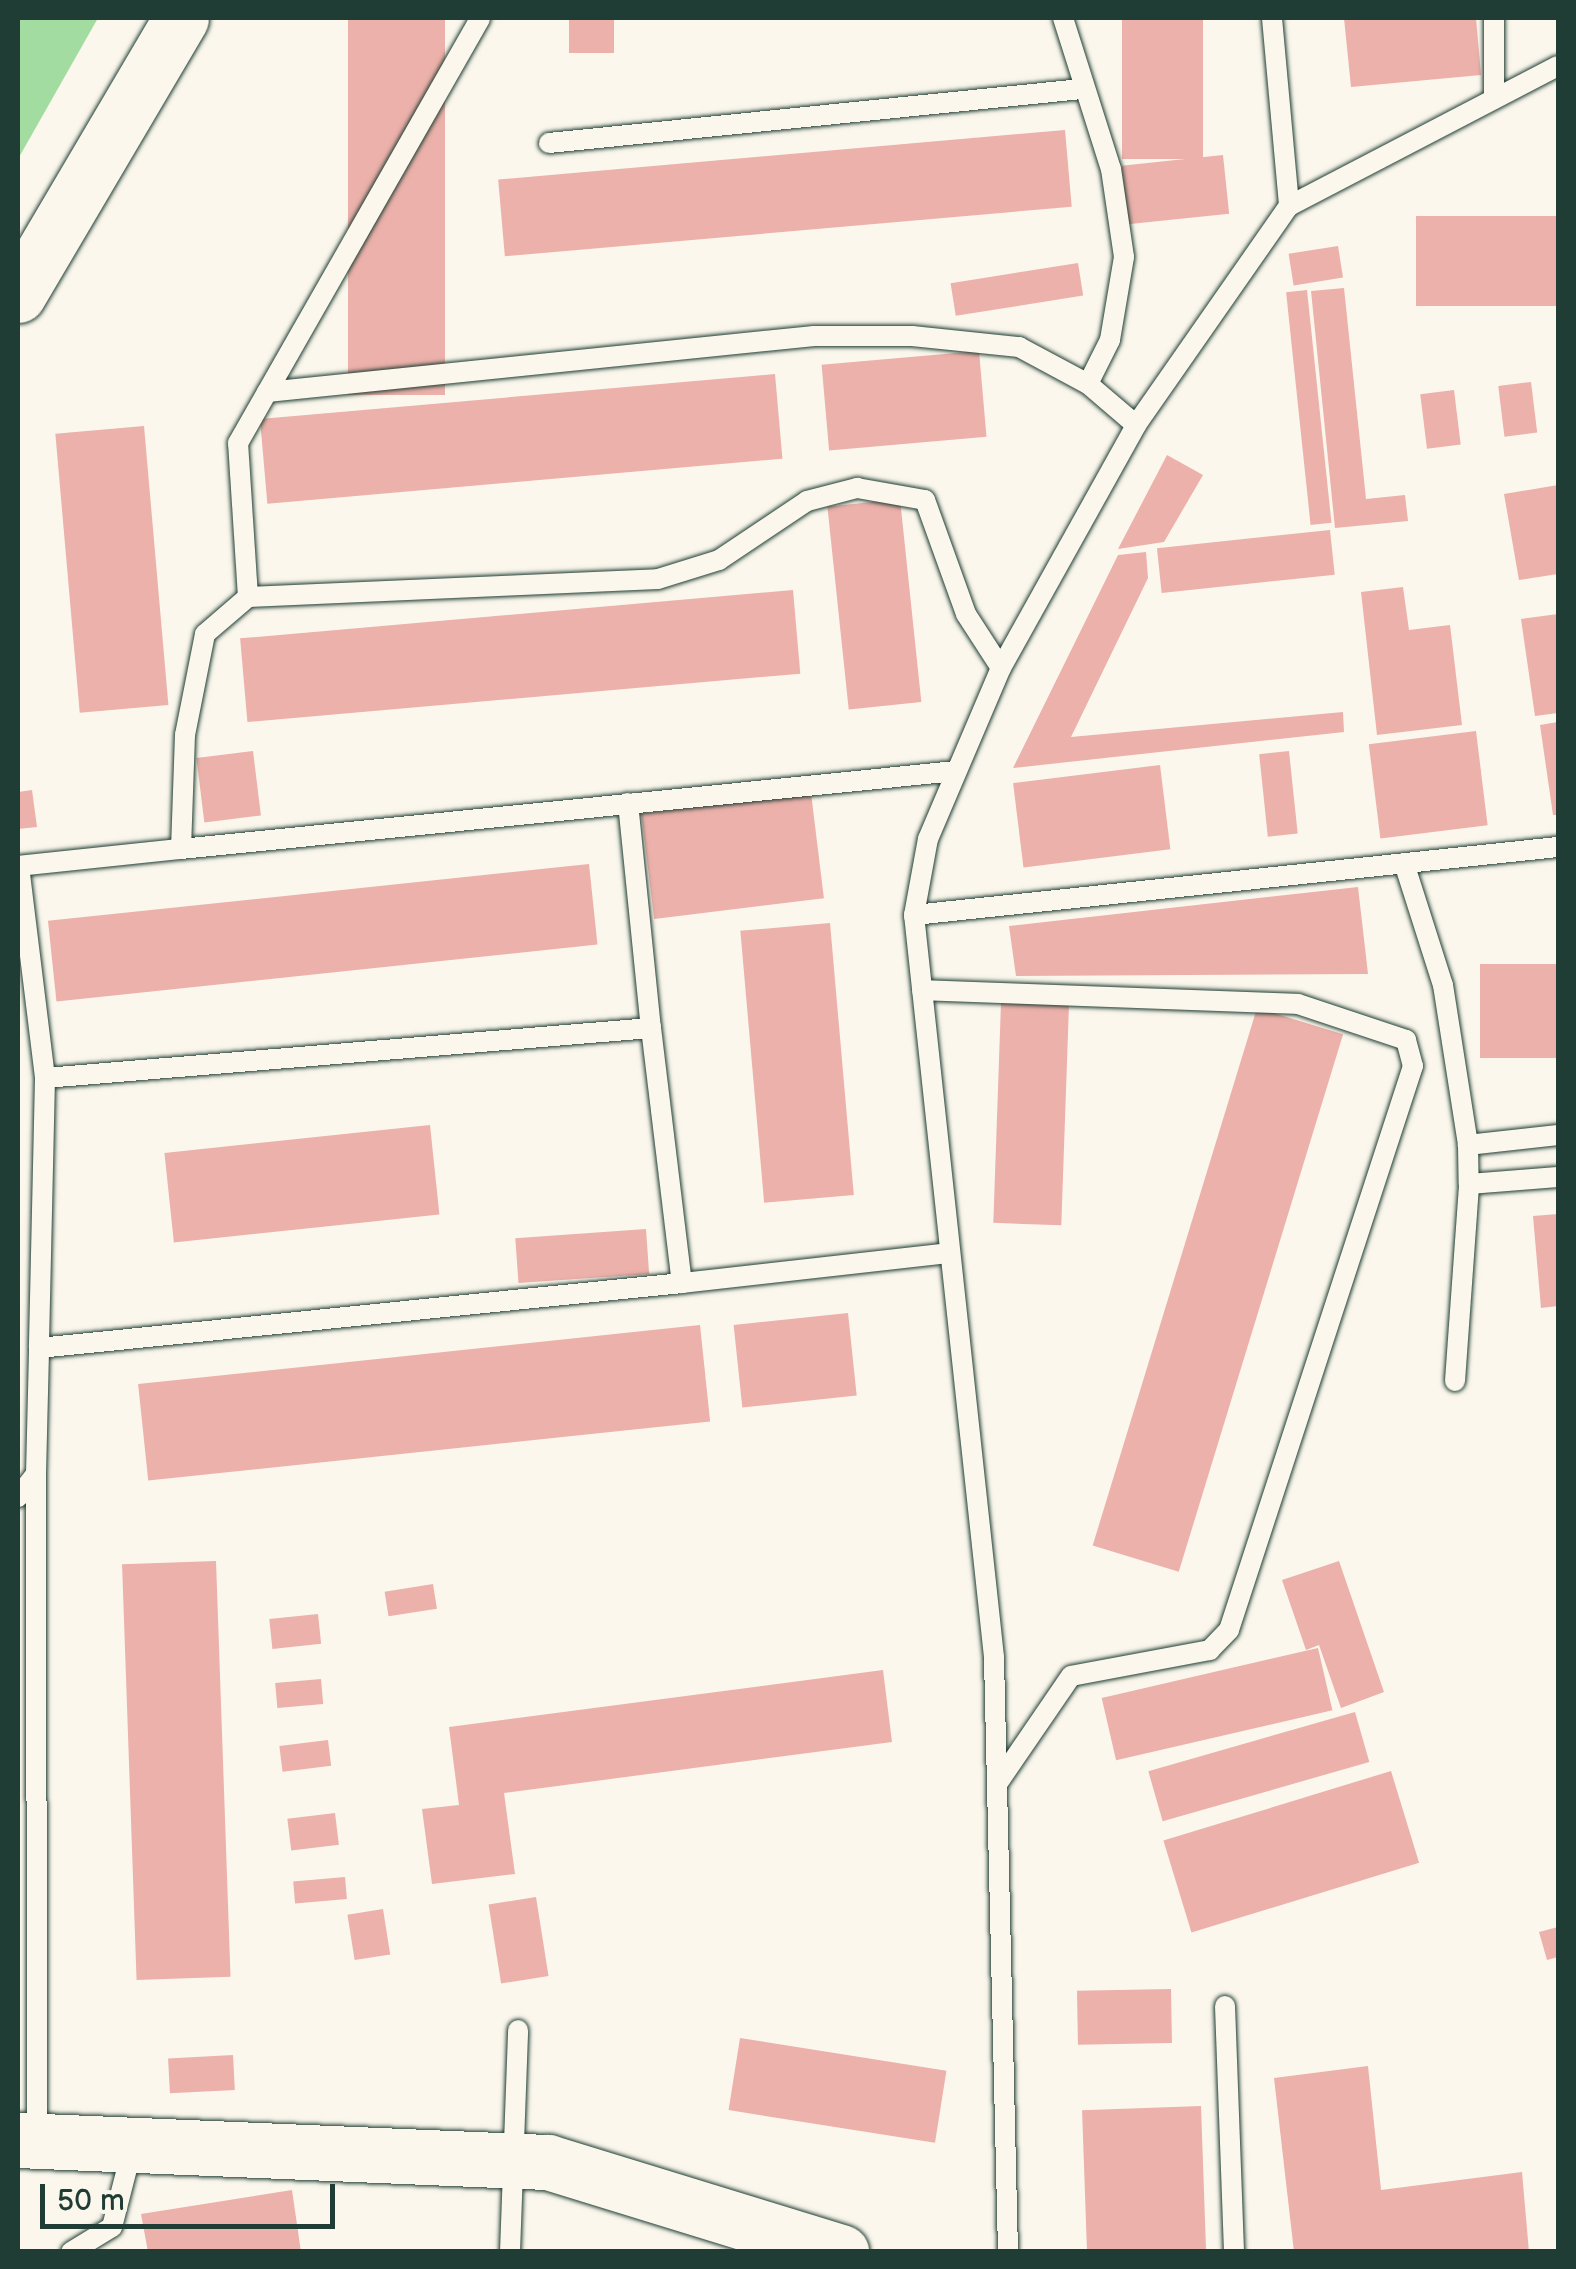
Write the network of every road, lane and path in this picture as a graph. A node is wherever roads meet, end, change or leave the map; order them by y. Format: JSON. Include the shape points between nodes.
{"nodes":[{"id":1,"x":181,"y":18,"type":"edge"},
{"id":2,"x":480,"y":18,"type":"edge"},
{"id":3,"x":1063,"y":18,"type":"edge"},
{"id":4,"x":1272,"y":18,"type":"edge"},
{"id":5,"x":1494,"y":18,"type":"edge"},
{"id":6,"x":1558,"y":66,"type":"edge"},
{"id":7,"x":1082,"y":89,"type":"junction"},
{"id":8,"x":1494,"y":96,"type":"junction"},
{"id":9,"x":549,"y":143,"type":"dead end"},
{"id":10,"x":1289,"y":206,"type":"junction"},
{"id":11,"x":18,"y":295,"type":"edge"},
{"id":12,"x":1088,"y":384,"type":"junction"},
{"id":13,"x":267,"y":392,"type":"junction"},
{"id":14,"x":1136,"y":425,"type":"junction"},
{"id":15,"x":248,"y":596,"type":"junction"},
{"id":16,"x":1001,"y":668,"type":"junction"},
{"id":17,"x":955,"y":771,"type":"junction"},
{"id":18,"x":628,"y":803,"type":"junction"},
{"id":19,"x":1558,"y":847,"type":"edge"},
{"id":20,"x":182,"y":849,"type":"junction"},
{"id":21,"x":1404,"y":863,"type":"junction"},
{"id":22,"x":18,"y":866,"type":"edge"},
{"id":23,"x":914,"y":915,"type":"junction"},
{"id":24,"x":922,"y":990,"type":"junction"},
{"id":25,"x":652,"y":1028,"type":"junction"},
{"id":26,"x":45,"y":1078,"type":"junction"},
{"id":27,"x":1558,"y":1135,"type":"edge"},
{"id":28,"x":1468,"y":1145,"type":"junction"},
{"id":29,"x":1558,"y":1176,"type":"edge"},
{"id":30,"x":1468,"y":1184,"type":"junction"},
{"id":31,"x":949,"y":1253,"type":"junction"},
{"id":32,"x":682,"y":1283,"type":"junction"},
{"id":33,"x":39,"y":1348,"type":"junction"},
{"id":34,"x":1455,"y":1381,"type":"dead end"},
{"id":35,"x":36,"y":1474,"type":"junction"},
{"id":36,"x":18,"y":1497,"type":"edge"},
{"id":37,"x":998,"y":1780,"type":"junction"},
{"id":38,"x":1225,"y":2006,"type":"dead end"},
{"id":39,"x":518,"y":2030,"type":"dead end"},
{"id":40,"x":27,"y":2140,"type":"edge"},
{"id":41,"x":133,"y":2143,"type":"junction"},
{"id":42,"x":515,"y":2160,"type":"junction"},
{"id":43,"x":71,"y":2252,"type":"edge"},
{"id":44,"x":510,"y":2252,"type":"edge"},
{"id":45,"x":840,"y":2252,"type":"edge"},
{"id":46,"x":1008,"y":2252,"type":"edge"},
{"id":47,"x":1234,"y":2252,"type":"edge"}],
"edges":[{"from":1,"to":11,"type":"street"},
{"from":2,"to":13,"type":"lane"},
{"from":3,"to":7,"type":"lane"},
{"from":4,"to":10,"type":"lane"},
{"from":5,"to":8,"type":"lane"},
{"from":6,"to":8,"type":"lane"},
{"from":7,"to":9,"type":"lane"},
{"from":7,"to":12,"type":"lane","via":[[1111,169],[1124,257],[1121,303]]},
{"from":8,"to":10,"type":"lane"},
{"from":10,"to":14,"type":"lane"},
{"from":12,"to":13,"type":"lane","via":[[1019,347],[814,336]]},
{"from":12,"to":14,"type":"lane"},
{"from":13,"to":15,"type":"lane","via":[[238,443]]},
{"from":14,"to":16,"type":"lane"},
{"from":15,"to":16,"type":"lane","via":[[658,579],[719,560],[808,501],[857,488],[925,500],[966,614]]},
{"from":15,"to":20,"type":"lane","via":[[205,634],[185,735]]},
{"from":16,"to":17,"type":"lane"},
{"from":17,"to":18,"type":"lane"},
{"from":17,"to":23,"type":"lane","via":[[928,840]]},
{"from":18,"to":20,"type":"lane"},
{"from":18,"to":25,"type":"lane"},
{"from":19,"to":21,"type":"lane"},
{"from":20,"to":22,"type":"lane"},
{"from":21,"to":23,"type":"lane"},
{"from":21,"to":28,"type":"lane","via":[[1443,985]]},
{"from":22,"to":26,"type":"lane"},
{"from":23,"to":24,"type":"lane"},
{"from":24,"to":31,"type":"lane"},
{"from":24,"to":37,"type":"lane","via":[[1298,1004],[1406,1040],[1413,1066],[1229,1630],[1210,1650],[1070,1676]]},
{"from":25,"to":26,"type":"lane"},
{"from":25,"to":32,"type":"lane"},
{"from":26,"to":33,"type":"lane"},
{"from":27,"to":28,"type":"lane"},
{"from":28,"to":30,"type":"lane"},
{"from":29,"to":30,"type":"lane"},
{"from":30,"to":34,"type":"lane"},
{"from":31,"to":32,"type":"lane"},
{"from":31,"to":37,"type":"lane"},
{"from":32,"to":33,"type":"lane"},
{"from":33,"to":35,"type":"lane"},
{"from":35,"to":36,"type":"lane"},
{"from":35,"to":40,"type":"lane"},
{"from":37,"to":46,"type":"lane"},
{"from":38,"to":47,"type":"lane"},
{"from":39,"to":42,"type":"lane"},
{"from":40,"to":41,"type":"street"},
{"from":41,"to":42,"type":"street"},
{"from":41,"to":43,"type":"lane","via":[[112,2227]]},
{"from":42,"to":44,"type":"lane"},
{"from":42,"to":45,"type":"street"}]}
